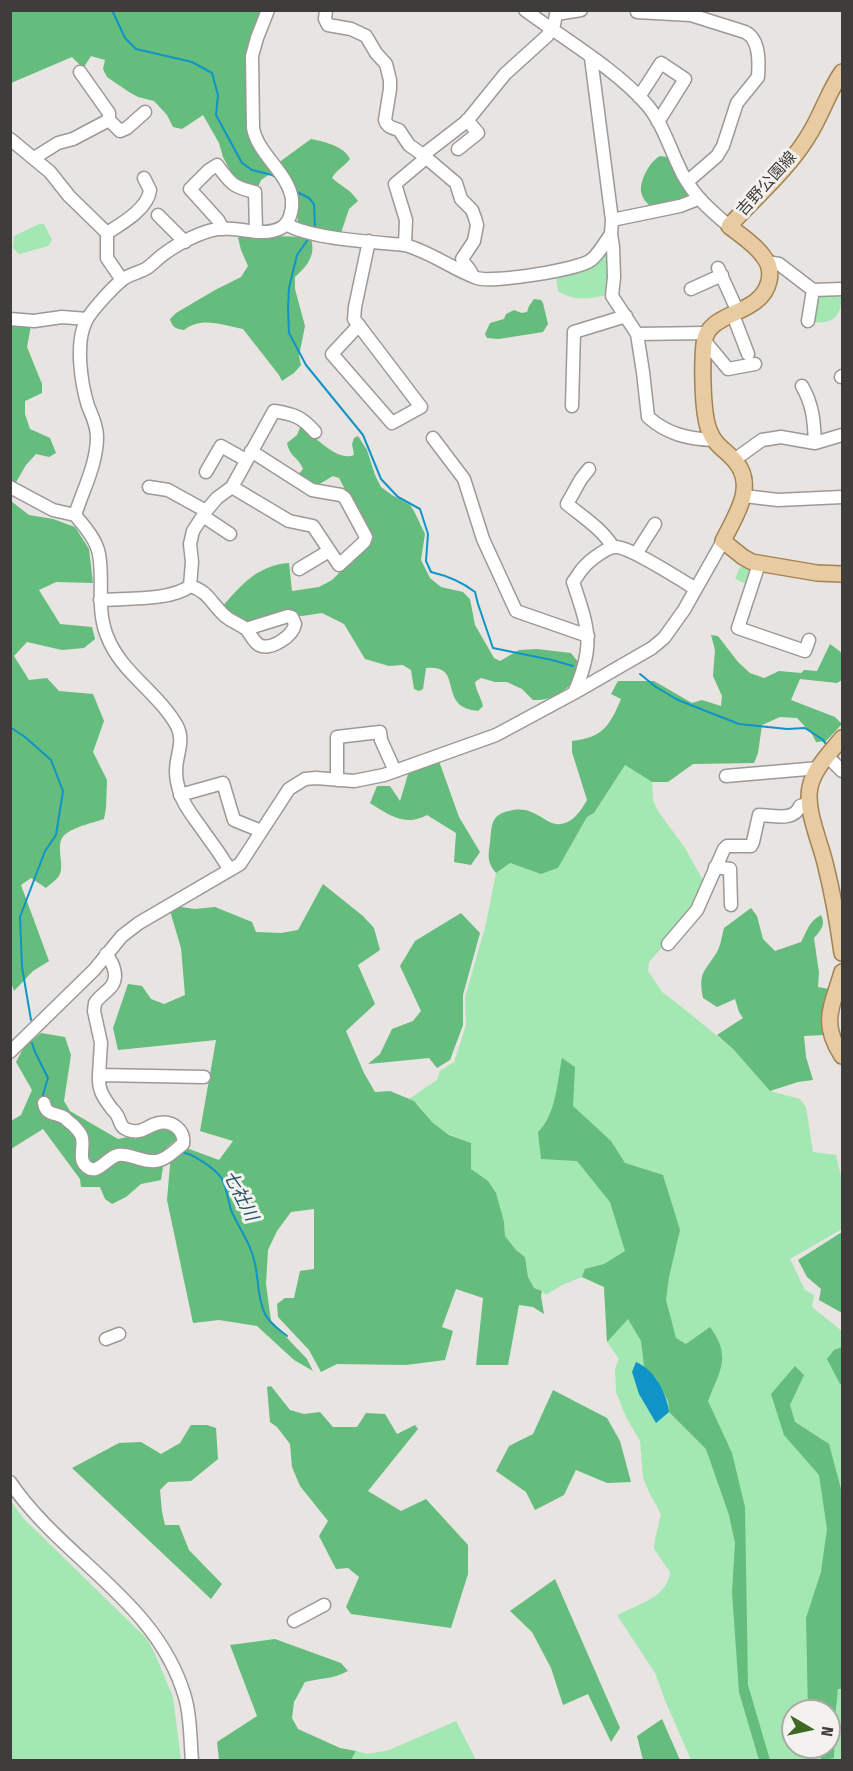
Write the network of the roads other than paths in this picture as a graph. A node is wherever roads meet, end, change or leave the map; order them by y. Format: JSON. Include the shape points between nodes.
{"nodes":[{"id":1,"x":268,"y":10,"type":"edge"},
{"id":2,"x":326,"y":10,"type":"edge"},
{"id":3,"x":525,"y":10,"type":"edge"},
{"id":4,"x":581,"y":10,"type":"edge"},
{"id":5,"x":637,"y":10,"type":"edge"},
{"id":6,"x":551,"y":30,"type":"junction"},
{"id":7,"x":591,"y":57,"type":"junction"},
{"id":8,"x":80,"y":72,"type":"dead end"},
{"id":9,"x":843,"y":72,"type":"edge"},
{"id":10,"x":639,"y":97,"type":"junction"},
{"id":11,"x":146,"y":112,"type":"dead end"},
{"id":12,"x":109,"y":120,"type":"junction"},
{"id":13,"x":468,"y":120,"type":"junction"},
{"id":14,"x":658,"y":122,"type":"junction"},
{"id":15,"x":10,"y":138,"type":"edge"},
{"id":16,"x":458,"y":149,"type":"dead end"},
{"id":17,"x":424,"y":157,"type":"junction"},
{"id":18,"x":34,"y":158,"type":"junction"},
{"id":19,"x":144,"y":178,"type":"dead end"},
{"id":20,"x":687,"y":182,"type":"junction"},
{"id":21,"x":698,"y":199,"type":"junction"},
{"id":22,"x":158,"y":215,"type":"dead end"},
{"id":23,"x":612,"y":220,"type":"junction"},
{"id":24,"x":729,"y":225,"type":"junction"},
{"id":25,"x":291,"y":227,"type":"junction"},
{"id":26,"x":223,"y":229,"type":"junction"},
{"id":27,"x":256,"y":231,"type":"junction"},
{"id":28,"x":107,"y":233,"type":"junction"},
{"id":29,"x":611,"y":234,"type":"junction"},
{"id":30,"x":369,"y":241,"type":"junction"},
{"id":31,"x":185,"y":242,"type":"junction"},
{"id":32,"x":405,"y":245,"type":"junction"},
{"id":33,"x":767,"y":262,"type":"junction"},
{"id":34,"x":472,"y":276,"type":"junction"},
{"id":35,"x":122,"y":280,"type":"junction"},
{"id":36,"x":691,"y":289,"type":"dead end"},
{"id":37,"x":843,"y":289,"type":"edge"},
{"id":38,"x":813,"y":290,"type":"junction"},
{"id":39,"x":735,"y":313,"type":"junction"},
{"id":40,"x":626,"y":316,"type":"junction"},
{"id":41,"x":10,"y":319,"type":"edge"},
{"id":42,"x":87,"y":319,"type":"junction"},
{"id":43,"x":808,"y":321,"type":"dead end"},
{"id":44,"x":359,"y":325,"type":"junction"},
{"id":45,"x":637,"y":334,"type":"junction"},
{"id":46,"x":705,"y":337,"type":"junction"},
{"id":47,"x":802,"y":386,"type":"dead end"},
{"id":48,"x":572,"y":406,"type":"dead end"},
{"id":49,"x":315,"y":432,"type":"dead end"},
{"id":50,"x":843,"y":435,"type":"edge"},
{"id":51,"x":433,"y":438,"type":"dead end"},
{"id":52,"x":714,"y":440,"type":"junction"},
{"id":53,"x":815,"y":443,"type":"junction"},
{"id":54,"x":249,"y":456,"type":"junction"},
{"id":55,"x":734,"y":460,"type":"junction"},
{"id":56,"x":589,"y":469,"type":"dead end"},
{"id":57,"x":206,"y":472,"type":"dead end"},
{"id":58,"x":10,"y":487,"type":"edge"},
{"id":59,"x":149,"y":487,"type":"dead end"},
{"id":60,"x":232,"y":487,"type":"junction"},
{"id":61,"x":744,"y":496,"type":"junction"},
{"id":62,"x":843,"y":496,"type":"edge"},
{"id":63,"x":204,"y":514,"type":"junction"},
{"id":64,"x":75,"y":515,"type":"junction"},
{"id":65,"x":655,"y":524,"type":"dead end"},
{"id":66,"x":230,"y":534,"type":"dead end"},
{"id":67,"x":723,"y":541,"type":"junction"},
{"id":68,"x":613,"y":547,"type":"junction"},
{"id":69,"x":329,"y":551,"type":"junction"},
{"id":70,"x":636,"y":554,"type":"junction"},
{"id":71,"x":759,"y":564,"type":"junction"},
{"id":72,"x":299,"y":569,"type":"dead end"},
{"id":73,"x":843,"y":574,"type":"edge"},
{"id":74,"x":190,"y":585,"type":"junction"},
{"id":75,"x":696,"y":589,"type":"junction"},
{"id":76,"x":100,"y":600,"type":"junction"},
{"id":77,"x":246,"y":628,"type":"dead end"},
{"id":78,"x":588,"y":636,"type":"junction"},
{"id":79,"x":810,"y":640,"type":"dead end"},
{"id":80,"x":574,"y":693,"type":"junction"},
{"id":81,"x":843,"y":738,"type":"edge"},
{"id":82,"x":823,"y":762,"type":"junction"},
{"id":83,"x":395,"y":771,"type":"junction"},
{"id":84,"x":843,"y":771,"type":"edge"},
{"id":85,"x":726,"y":776,"type":"dead end"},
{"id":86,"x":337,"y":780,"type":"junction"},
{"id":87,"x":180,"y":795,"type":"junction"},
{"id":88,"x":809,"y":803,"type":"junction"},
{"id":89,"x":261,"y":831,"type":"junction"},
{"id":90,"x":715,"y":867,"type":"junction"},
{"id":91,"x":230,"y":870,"type":"junction"},
{"id":92,"x":731,"y":905,"type":"dead end"},
{"id":93,"x":668,"y":944,"type":"dead end"},
{"id":94,"x":843,"y":953,"type":"edge"},
{"id":95,"x":106,"y":954,"type":"junction"},
{"id":96,"x":843,"y":972,"type":"edge"},
{"id":97,"x":10,"y":1052,"type":"edge"},
{"id":98,"x":843,"y":1056,"type":"edge"},
{"id":99,"x":99,"y":1075,"type":"junction"},
{"id":100,"x":204,"y":1077,"type":"dead end"},
{"id":101,"x":44,"y":1103,"type":"dead end"},
{"id":102,"x":119,"y":1334,"type":"dead end"},
{"id":103,"x":106,"y":1339,"type":"dead end"},
{"id":104,"x":10,"y":1482,"type":"edge"},
{"id":105,"x":324,"y":1605,"type":"dead end"},
{"id":106,"x":294,"y":1621,"type":"dead end"},
{"id":107,"x":192,"y":1761,"type":"edge"}],
"edges":[{"from":1,"to":25,"type":"street","via":[[252,56],[253,128],[292,198]]},
{"from":2,"to":17,"type":"street","via":[[328,25],[358,31],[369,39],[386,64],[390,89],[386,123],[399,130],[408,145]]},
{"from":3,"to":6,"type":"street"},
{"from":4,"to":6,"type":"street","via":[[556,14]]},
{"from":5,"to":20,"type":"street","via":[[698,17],[751,34],[755,40],[758,77],[737,103],[717,156]]},
{"from":6,"to":7,"type":"street"},
{"from":6,"to":13,"type":"street","via":[[505,74]]},
{"from":7,"to":10,"type":"street"},
{"from":7,"to":23,"type":"street"},
{"from":8,"to":12,"type":"street","via":[[109,114]]},
{"from":9,"to":24,"type":"main road","name":"吉野公園線","via":[[807,139]]},
{"from":10,"to":14,"type":"street"},
{"from":10,"to":14,"type":"street","via":[[660,63],[685,79]]},
{"from":11,"to":12,"type":"street","via":[[120,131]]},
{"from":12,"to":18,"type":"street"},
{"from":13,"to":16,"type":"street","via":[[478,133]]},
{"from":13,"to":17,"type":"street"},
{"from":14,"to":20,"type":"street"},
{"from":15,"to":18,"type":"street"},
{"from":17,"to":32,"type":"street","via":[[395,184],[406,220]]},
{"from":17,"to":34,"type":"street","via":[[456,183],[461,199],[472,210],[477,225],[474,241],[462,260]]},
{"from":18,"to":28,"type":"street"},
{"from":19,"to":28,"type":"street","via":[[150,190],[147,199],[131,217]]},
{"from":20,"to":21,"type":"street"},
{"from":21,"to":23,"type":"street"},
{"from":21,"to":24,"type":"street"},
{"from":22,"to":31,"type":"street"},
{"from":23,"to":29,"type":"street"},
{"from":24,"to":33,"type":"main road","name":"吉野公園線"},
{"from":25,"to":27,"type":"street"},
{"from":25,"to":30,"type":"street"},
{"from":26,"to":27,"type":"street"},
{"from":26,"to":27,"type":"street","via":[[190,189],[217,165],[238,188],[255,192]]},
{"from":26,"to":31,"type":"street"},
{"from":28,"to":35,"type":"street","via":[[107,258]]},
{"from":29,"to":34,"type":"street","via":[[592,260],[577,267],[488,281]]},
{"from":29,"to":40,"type":"street","via":[[612,296]]},
{"from":30,"to":32,"type":"street"},
{"from":30,"to":44,"type":"street","via":[[355,307],[354,319]]},
{"from":31,"to":35,"type":"street"},
{"from":32,"to":34,"type":"street"},
{"from":33,"to":38,"type":"street","via":[[779,264]]},
{"from":33,"to":39,"type":"main road","via":[[770,278],[766,292],[760,300]]},
{"from":35,"to":42,"type":"street"},
{"from":36,"to":39,"type":"street","via":[[720,272]]},
{"from":37,"to":38,"type":"street"},
{"from":38,"to":43,"type":"street"},
{"from":39,"to":46,"type":"main road","via":[[711,326]]},
{"from":39,"to":46,"type":"street","via":[[751,359],[728,369]]},
{"from":40,"to":45,"type":"street"},
{"from":40,"to":48,"type":"street","via":[[574,332]]},
{"from":41,"to":42,"type":"street"},
{"from":42,"to":64,"type":"street","via":[[80,342],[81,362],[96,446]]},
{"from":44,"to":44,"type":"street","via":[[421,407],[392,423],[332,354]]},
{"from":45,"to":46,"type":"street"},
{"from":45,"to":52,"type":"street","via":[[648,417],[669,432]]},
{"from":46,"to":52,"type":"main road","via":[[706,412]]},
{"from":47,"to":53,"type":"street","via":[[810,398]]},
{"from":49,"to":54,"type":"street","via":[[306,421],[274,411]]},
{"from":50,"to":53,"type":"street"},
{"from":51,"to":78,"type":"street","via":[[464,479],[483,540],[516,611]]},
{"from":52,"to":55,"type":"main road"},
{"from":53,"to":55,"type":"street","via":[[781,437],[762,440]]},
{"from":54,"to":57,"type":"street","via":[[221,446]]},
{"from":54,"to":60,"type":"street"},
{"from":54,"to":69,"type":"street","via":[[312,490],[345,498],[366,537],[339,565]]},
{"from":55,"to":61,"type":"main road","via":[[744,480]]},
{"from":56,"to":68,"type":"street","via":[[567,504]]},
{"from":58,"to":64,"type":"street","via":[[53,510]]},
{"from":59,"to":63,"type":"street","via":[[168,490]]},
{"from":60,"to":63,"type":"street"},
{"from":60,"to":69,"type":"street","via":[[289,521],[312,526]]},
{"from":61,"to":62,"type":"street","via":[[778,500]]},
{"from":61,"to":67,"type":"main road"},
{"from":63,"to":66,"type":"street"},
{"from":63,"to":74,"type":"street","via":[[189,544]]},
{"from":64,"to":76,"type":"street","via":[[99,553]]},
{"from":65,"to":70,"type":"street"},
{"from":67,"to":71,"type":"main road"},
{"from":67,"to":75,"type":"street"},
{"from":68,"to":70,"type":"street"},
{"from":68,"to":78,"type":"street","via":[[584,567],[573,582]]},
{"from":69,"to":72,"type":"street"},
{"from":70,"to":75,"type":"street"},
{"from":71,"to":73,"type":"main road"},
{"from":71,"to":79,"type":"street","via":[[738,628],[805,651]]},
{"from":74,"to":76,"type":"street","via":[[157,596]]},
{"from":74,"to":77,"type":"street","via":[[201,589],[225,617]]},
{"from":75,"to":80,"type":"street","via":[[664,638]]},
{"from":76,"to":87,"type":"street","via":[[102,622],[117,657],[159,702],[180,733],[176,771]]},
{"from":78,"to":80,"type":"street","via":[[585,664]]},
{"from":80,"to":83,"type":"street","via":[[496,735]]},
{"from":81,"to":82,"type":"main road"},
{"from":82,"to":84,"type":"street"},
{"from":82,"to":85,"type":"street"},
{"from":82,"to":88,"type":"main road","via":[[811,783]]},
{"from":83,"to":86,"type":"street","via":[[360,780]]},
{"from":83,"to":86,"type":"street","via":[[380,732],[337,738]]},
{"from":86,"to":89,"type":"street","via":[[316,778],[297,783]]},
{"from":87,"to":89,"type":"street","via":[[223,783],[234,820]]},
{"from":87,"to":91,"type":"street"},
{"from":88,"to":90,"type":"street","via":[[800,806],[794,815],[759,815],[751,846],[727,846]]},
{"from":88,"to":94,"type":"main road"},
{"from":89,"to":91,"type":"street","via":[[240,864]]},
{"from":90,"to":92,"type":"street","via":[[730,869]]},
{"from":90,"to":93,"type":"street","via":[[697,910]]},
{"from":91,"to":95,"type":"street","via":[[139,923]]},
{"from":95,"to":97,"type":"street"},
{"from":95,"to":99,"type":"street","via":[[113,963],[114,981],[95,1003],[101,1043]]},
{"from":96,"to":98,"type":"main road","via":[[829,1020]]},
{"from":99,"to":100,"type":"street"},
{"from":99,"to":101,"type":"street","via":[[102,1096],[119,1124],[137,1132],[159,1123],[171,1124],[181,1132],[183,1144],[160,1160],[118,1155],[90,1169],[82,1161],[80,1133],[64,1117],[48,1113]]},
{"from":102,"to":103,"type":"street"},
{"from":104,"to":107,"type":"street","via":[[35,1515],[153,1632],[186,1699]]},
{"from":105,"to":106,"type":"street"}]}
